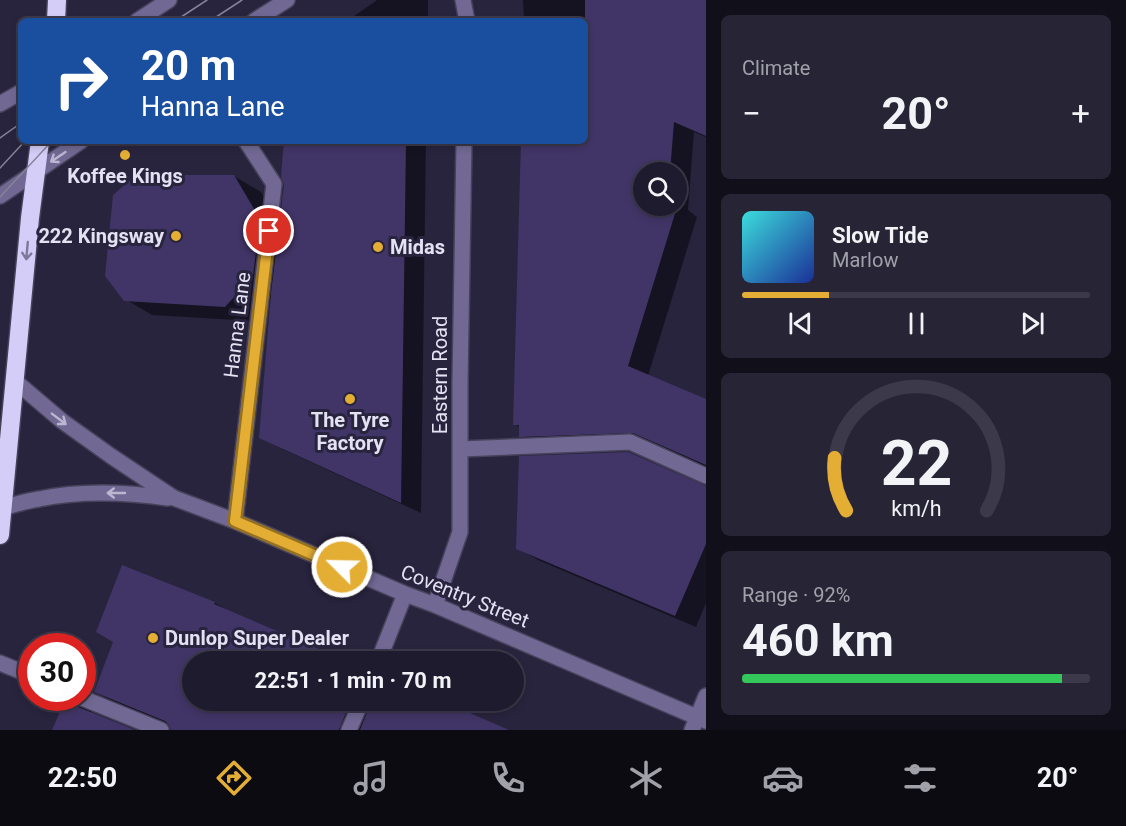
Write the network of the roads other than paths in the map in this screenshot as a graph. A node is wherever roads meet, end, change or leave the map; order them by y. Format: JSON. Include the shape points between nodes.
{"nodes":[{"id":1,"x":57,"y":0,"type":"edge"},
{"id":2,"x":169,"y":0,"type":"edge"},
{"id":3,"x":286,"y":0,"type":"edge"},
{"id":4,"x":463,"y":0,"type":"edge"},
{"id":5,"x":56,"y":18,"type":"edge"},
{"id":6,"x":142,"y":18,"type":"edge"},
{"id":7,"x":259,"y":18,"type":"edge"},
{"id":8,"x":466,"y":18,"type":"edge"},
{"id":9,"x":18,"y":94,"type":"edge"},
{"id":10,"x":0,"y":104,"type":"edge"},
{"id":11,"x":40,"y":144,"type":"edge"},
{"id":12,"x":77,"y":144,"type":"edge"},
{"id":13,"x":248,"y":144,"type":"edge"},
{"id":14,"x":465,"y":144,"type":"edge"},
{"id":15,"x":35,"y":172,"type":"junction"},
{"id":16,"x":0,"y":196,"type":"edge"},
{"id":17,"x":15,"y":381,"type":"junction"},
{"id":18,"x":461,"y":449,"type":"junction"},
{"id":19,"x":706,"y":476,"type":"edge"},
{"id":20,"x":174,"y":498,"type":"junction"},
{"id":21,"x":3,"y":508,"type":"junction"},
{"id":22,"x":235,"y":521,"type":"junction"},
{"id":23,"x":0,"y":535,"type":"edge"},
{"id":24,"x":405,"y":594,"type":"junction"},
{"id":25,"x":435,"y":605,"type":"junction"},
{"id":26,"x":382,"y":651,"type":"edge"},
{"id":27,"x":0,"y":663,"type":"edge"},
{"id":28,"x":18,"y":670,"type":"edge"},
{"id":29,"x":706,"y":696,"type":"edge"},
{"id":30,"x":96,"y":704,"type":"edge"},
{"id":31,"x":357,"y":711,"type":"edge"},
{"id":32,"x":698,"y":723,"type":"edge"},
{"id":33,"x":161,"y":730,"type":"edge"},
{"id":34,"x":349,"y":730,"type":"edge"}],
"edges":[{"from":1,"to":5,"type":"highway"},
{"from":2,"to":6,"type":"street"},
{"from":3,"to":7,"type":"street"},
{"from":4,"to":8,"type":"street"},
{"from":9,"to":10,"type":"street"},
{"from":11,"to":15,"type":"highway"},
{"from":12,"to":15,"type":"street","one_way":true},
{"from":13,"to":22,"type":"street","name":"Hanna Lane","via":[[274,184]]},
{"from":14,"to":18,"type":"street","name":"Eastern Road"},
{"from":15,"to":16,"type":"street"},
{"from":15,"to":17,"type":"highway","one_way":true},
{"from":17,"to":20,"type":"street","name":"Coventry Street","one_way":true,"via":[[62,421]]},
{"from":17,"to":21,"type":"highway"},
{"from":18,"to":19,"type":"street","via":[[630,442]]},
{"from":18,"to":25,"type":"street","name":"Eastern Road","via":[[460,532]]},
{"from":20,"to":21,"type":"street","name":"Coventry Street","one_way":true,"via":[[127,493],[78,494],[40,498]]},
{"from":20,"to":22,"type":"street","name":"Coventry Street"},
{"from":21,"to":23,"type":"highway"},
{"from":22,"to":24,"type":"street","name":"Coventry Street"},
{"from":24,"to":25,"type":"street","name":"Coventry Street"},
{"from":24,"to":26,"type":"street"},
{"from":25,"to":32,"type":"street","name":"Coventry Street"},
{"from":27,"to":28,"type":"street"},
{"from":29,"to":32,"type":"street"},
{"from":30,"to":33,"type":"street"},
{"from":31,"to":34,"type":"street"}]}
